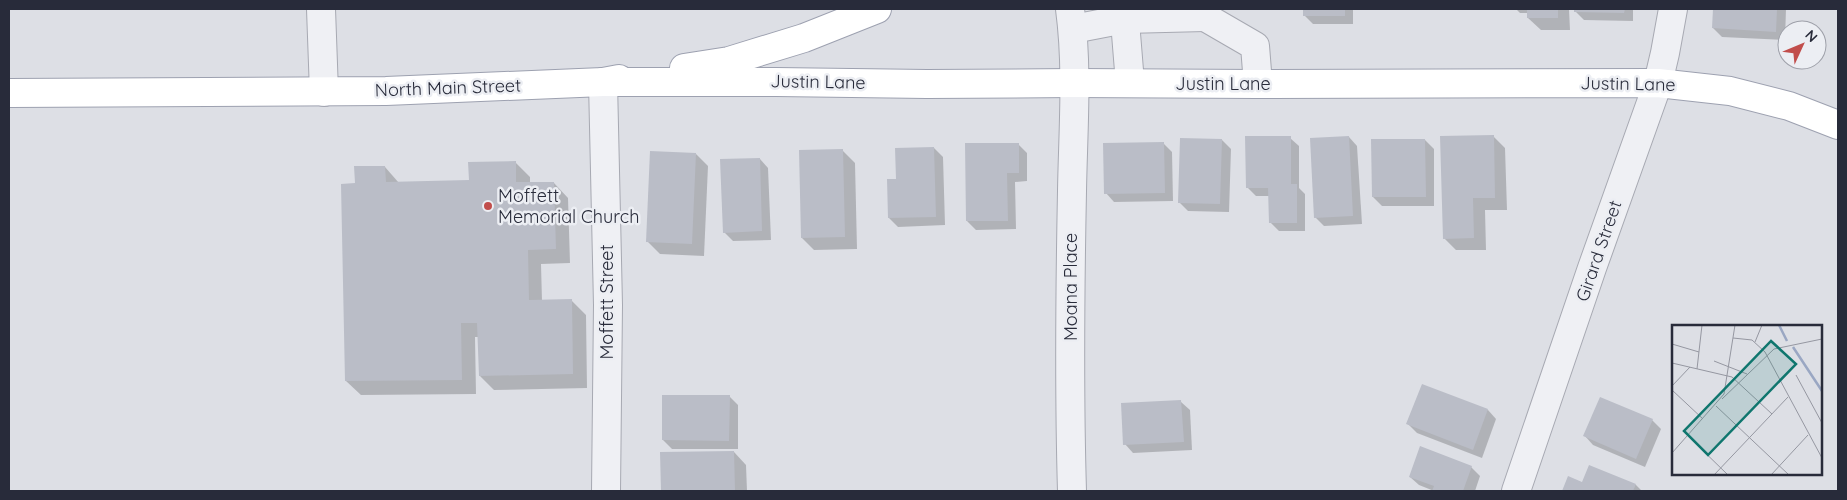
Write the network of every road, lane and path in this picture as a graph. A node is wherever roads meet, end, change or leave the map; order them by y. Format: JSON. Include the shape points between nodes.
{"nodes":[{"id":1,"x":321,"y":9,"type":"edge"},
{"id":2,"x":877,"y":9,"type":"edge"},
{"id":3,"x":1673,"y":9,"type":"edge"},
{"id":4,"x":1204,"y":13,"type":"edge"},
{"id":5,"x":1125,"y":14,"type":"edge"},
{"id":6,"x":1072,"y":19,"type":"edge"},
{"id":7,"x":602,"y":82,"type":"junction"},
{"id":8,"x":1658,"y":82,"type":"junction"},
{"id":9,"x":1073,"y":83,"type":"junction"},
{"id":10,"x":1130,"y":83,"type":"junction"},
{"id":11,"x":1258,"y":84,"type":"junction"},
{"id":12,"x":324,"y":92,"type":"junction"},
{"id":13,"x":9,"y":93,"type":"edge"},
{"id":14,"x":1838,"y":125,"type":"edge"},
{"id":15,"x":606,"y":491,"type":"edge"},
{"id":16,"x":1072,"y":491,"type":"edge"},
{"id":17,"x":1516,"y":491,"type":"edge"}],
"edges":[{"from":1,"to":12,"type":"street"},
{"from":2,"to":7,"type":"main road","name":"North Main Street","via":[[804,38],[729,61]]},
{"from":3,"to":8,"type":"street","name":"Girard Street"},
{"from":4,"to":5,"type":"street"},
{"from":4,"to":11,"type":"street","via":[[1255,46]]},
{"from":5,"to":6,"type":"street"},
{"from":5,"to":10,"type":"street"},
{"from":6,"to":9,"type":"street","name":"Moana Place"},
{"from":7,"to":9,"type":"main road","name":"Justin Lane"},
{"from":7,"to":12,"type":"main road","name":"North Main Street"},
{"from":7,"to":15,"type":"street","name":"Moffett Street","via":[[608,305]]},
{"from":8,"to":11,"type":"main road","name":"Justin Lane"},
{"from":8,"to":14,"type":"main road","name":"Justin Lane","via":[[1730,91],[1788,106]]},
{"from":8,"to":17,"type":"street","name":"Girard Street"},
{"from":9,"to":10,"type":"main road","name":"Justin Lane"},
{"from":9,"to":16,"type":"street","name":"Moana Place","via":[[1070,274]]},
{"from":10,"to":11,"type":"main road","name":"Justin Lane"},
{"from":12,"to":13,"type":"main road","name":"North Main Street"}]}
